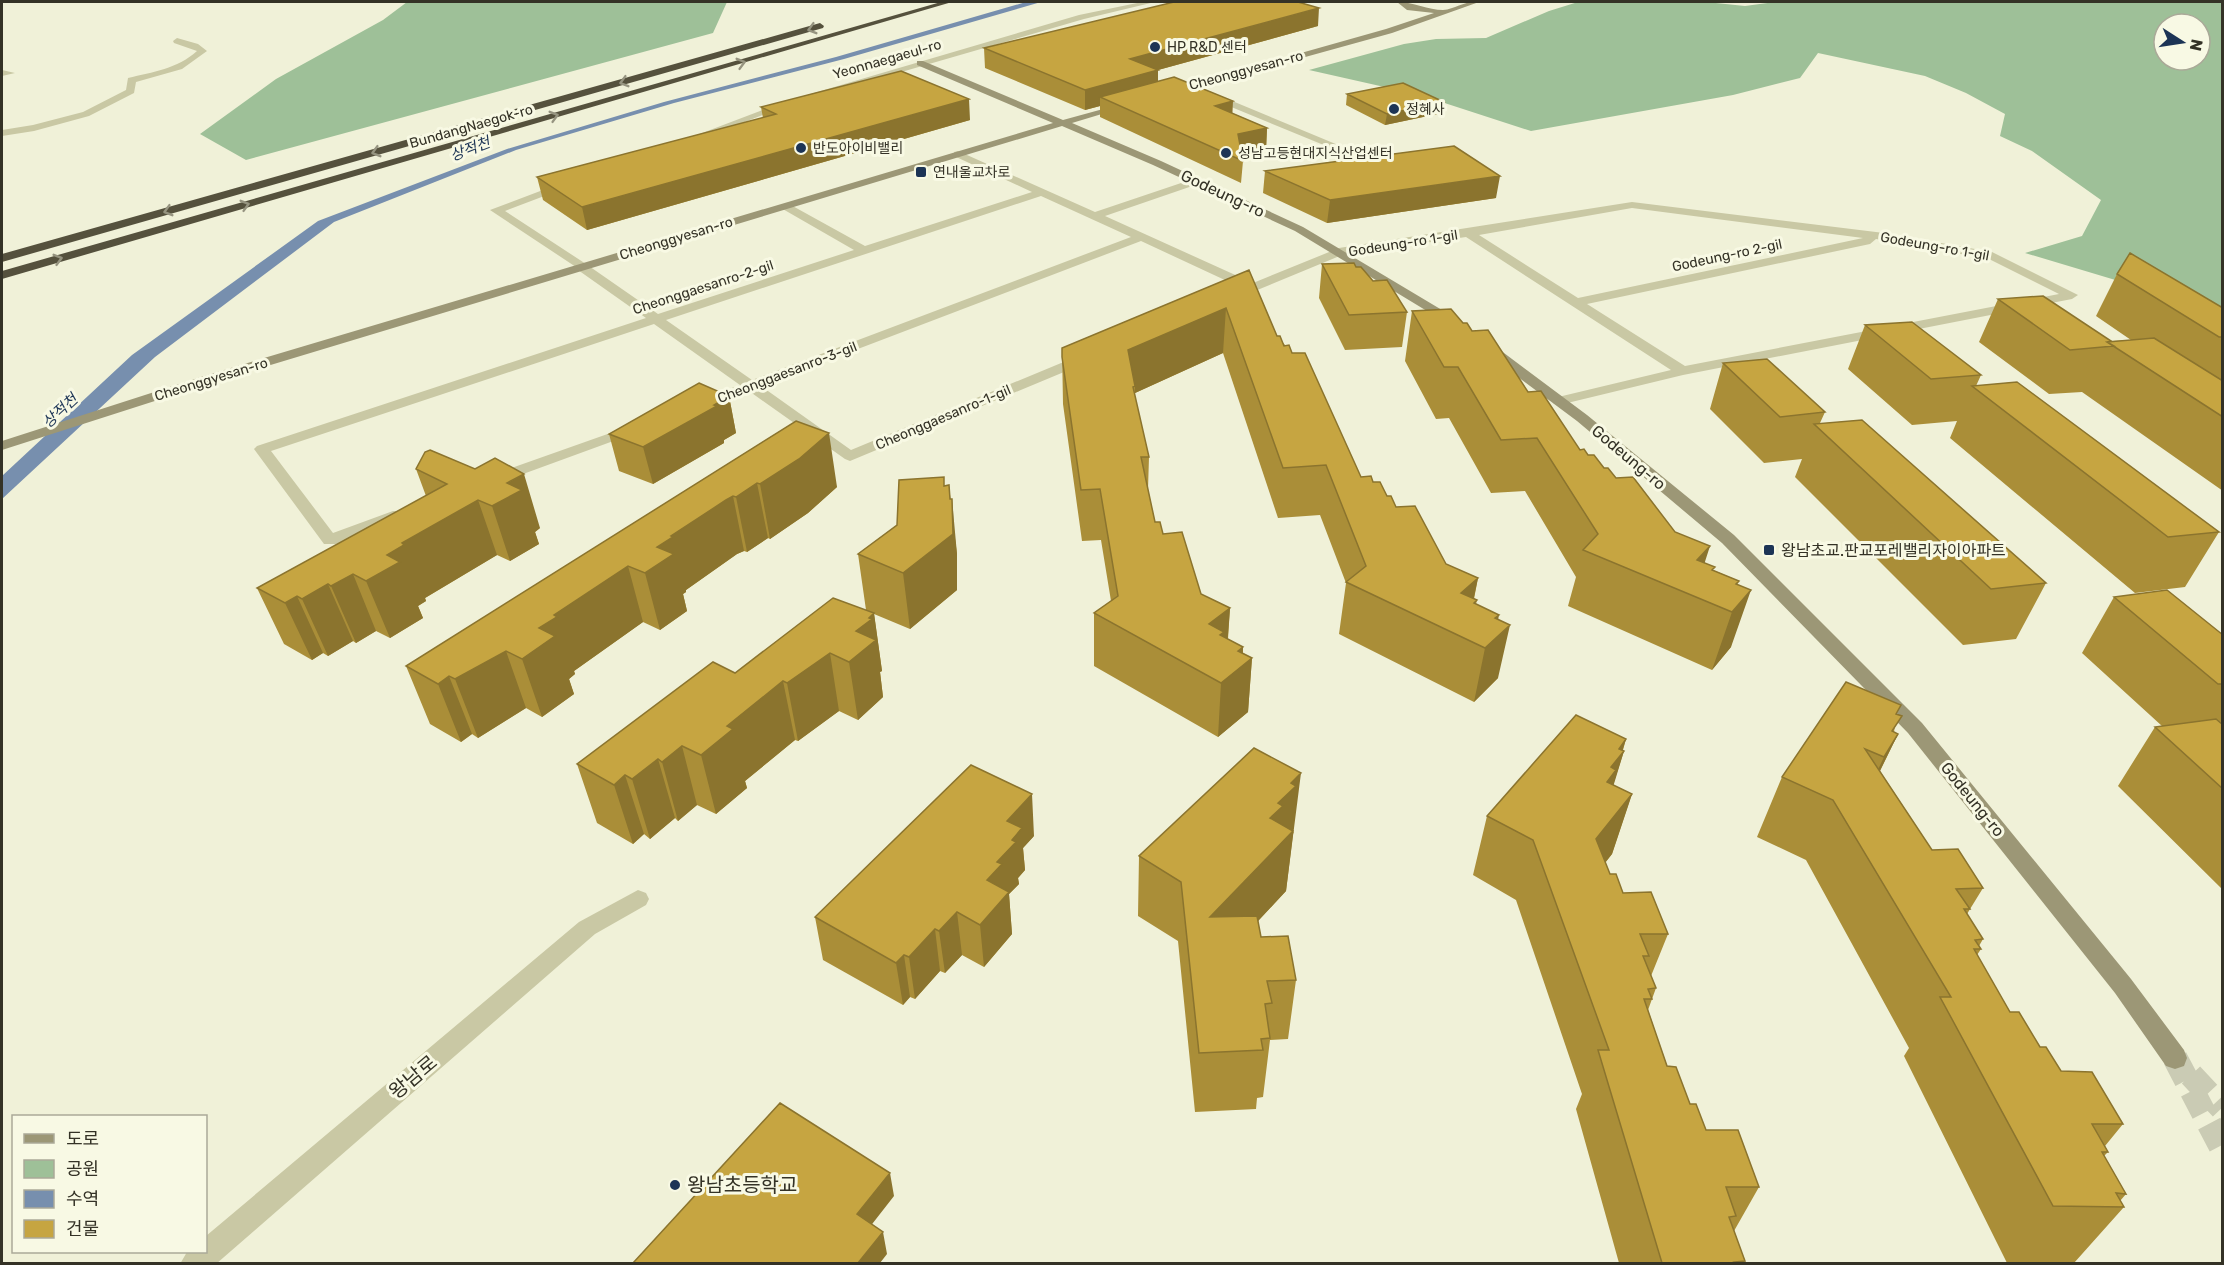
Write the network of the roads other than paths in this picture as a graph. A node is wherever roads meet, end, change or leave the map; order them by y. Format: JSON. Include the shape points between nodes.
{"nodes":[{"id":1,"x":948,"y":2,"type":"edge"},
{"id":2,"x":1151,"y":2,"type":"edge"},
{"id":3,"x":1474,"y":2,"type":"edge"},
{"id":4,"x":1402,"y":6,"type":"edge"},
{"id":5,"x":1456,"y":6,"type":"edge"},
{"id":6,"x":1395,"y":18,"type":"dead end"},
{"id":7,"x":830,"y":24,"type":"dead end"},
{"id":8,"x":1354,"y":40,"type":"junction"},
{"id":9,"x":177,"y":41,"type":"dead end"},
{"id":10,"x":920,"y":63,"type":"junction"},
{"id":11,"x":1189,"y":86,"type":"junction"},
{"id":12,"x":1155,"y":96,"type":"edge"},
{"id":13,"x":802,"y":98,"type":"edge"},
{"id":14,"x":792,"y":102,"type":"edge"},
{"id":15,"x":1132,"y":103,"type":"edge"},
{"id":16,"x":1063,"y":122,"type":"junction"},
{"id":17,"x":2,"y":133,"type":"edge"},
{"id":18,"x":685,"y":141,"type":"edge"},
{"id":19,"x":958,"y":154,"type":"junction"},
{"id":20,"x":1374,"y":162,"type":"edge"},
{"id":21,"x":574,"y":182,"type":"edge"},
{"id":22,"x":1197,"y":182,"type":"junction"},
{"id":23,"x":1042,"y":192,"type":"junction"},
{"id":24,"x":785,"y":206,"type":"junction"},
{"id":25,"x":1094,"y":216,"type":"junction"},
{"id":26,"x":1468,"y":233,"type":"junction"},
{"id":27,"x":1141,"y":237,"type":"junction"},
{"id":28,"x":1884,"y":237,"type":"junction"},
{"id":29,"x":863,"y":250,"type":"junction"},
{"id":30,"x":1339,"y":252,"type":"junction"},
{"id":31,"x":2,"y":258,"type":"edge"},
{"id":32,"x":582,"y":267,"type":"junction"},
{"id":33,"x":2,"y":275,"type":"edge"},
{"id":34,"x":1253,"y":288,"type":"junction"},
{"id":35,"x":1220,"y":302,"type":"edge"},
{"id":36,"x":1576,"y":302,"type":"junction"},
{"id":37,"x":655,"y":318,"type":"junction"},
{"id":38,"x":1101,"y":352,"type":"edge"},
{"id":39,"x":1683,"y":371,"type":"junction"},
{"id":40,"x":751,"y":386,"type":"junction"},
{"id":41,"x":1559,"y":401,"type":"junction"},
{"id":42,"x":695,"y":406,"type":"edge"},
{"id":43,"x":651,"y":422,"type":"edge"},
{"id":44,"x":2,"y":446,"type":"edge"},
{"id":45,"x":485,"y":483,"type":"edge"},
{"id":46,"x":407,"y":511,"type":"edge"},
{"id":47,"x":638,"y":899,"type":"dead end"},
{"id":48,"x":2175,"y":1058,"type":"tunnel mouth"},
{"id":49,"x":207,"y":1252,"type":"edge"},
{"id":50,"x":206,"y":1253,"type":"edge"},
{"id":51,"x":194,"y":1263,"type":"edge"}],
"edges":[{"from":33,"to":1,"type":"highway","name":"BundangNaegok-ro","one_way":true},
{"from":2,"to":10,"type":"street","name":"Yeonnaegaeul-ro","via":[[1082,17]]},
{"from":3,"to":5,"type":"main road","name":"Cheonggyesan-ro"},
{"from":4,"to":5,"type":"main road","via":[[1427,11]]},
{"from":5,"to":8,"type":"main road","name":"Cheonggyesan-ro"},
{"from":6,"to":8,"type":"main road","name":"Cheonggyesan-ro"},
{"from":7,"to":31,"type":"highway","name":"BundangNaegok-ro","one_way":true},
{"from":8,"to":11,"type":"main road","name":"Cheonggyesan-ro"},
{"from":9,"to":17,"type":"street","via":[[203,51],[187,63],[156,76],[131,80],[131,91],[86,114]]},
{"from":10,"to":13,"type":"street","name":"Yeonnaegaeul-ro"},
{"from":10,"to":16,"type":"main road","name":"Godeung-ro"},
{"from":11,"to":12,"type":"main road","name":"Cheonggyesan-ro"},
{"from":11,"to":20,"type":"street"},
{"from":14,"to":18,"type":"street"},
{"from":15,"to":16,"type":"main road","name":"Cheonggyesan-ro"},
{"from":16,"to":19,"type":"main road","name":"Cheonggyesan-ro"},
{"from":16,"to":22,"type":"main road","name":"Godeung-ro"},
{"from":19,"to":23,"type":"street"},
{"from":19,"to":24,"type":"main road","name":"Cheonggyesan-ro"},
{"from":21,"to":32,"type":"street","via":[[496,210]]},
{"from":22,"to":25,"type":"street"},
{"from":22,"to":30,"type":"main road","name":"Godeung-ro"},
{"from":23,"to":25,"type":"street"},
{"from":23,"to":29,"type":"street","name":"Cheonggaesanro-2-gil"},
{"from":24,"to":29,"type":"street"},
{"from":24,"to":32,"type":"main road","name":"Cheonggyesan-ro"},
{"from":25,"to":27,"type":"street"},
{"from":26,"to":28,"type":"street","name":"Godeung-ro 1-gil","via":[[1632,205]]},
{"from":26,"to":30,"type":"street","name":"Godeung-ro 1-gil"},
{"from":26,"to":36,"type":"street","name":"Godeung-ro 1-gil"},
{"from":27,"to":34,"type":"street"},
{"from":27,"to":40,"type":"street","name":"Cheonggaesanro-3-gil"},
{"from":28,"to":36,"type":"street","name":"Godeung-ro 2-gil"},
{"from":28,"to":39,"type":"street","name":"Godeung-ro 1-gil","via":[[1992,256],[2072,295]]},
{"from":29,"to":37,"type":"street","name":"Cheonggaesanro-2-gil"},
{"from":30,"to":34,"type":"street"},
{"from":30,"to":41,"type":"main road","name":"Godeung-ro","via":[[1448,317]]},
{"from":32,"to":37,"type":"street","name":"Cheonggaesanro-1-gil"},
{"from":32,"to":44,"type":"main road","name":"Cheonggyesan-ro"},
{"from":34,"to":35,"type":"street"},
{"from":36,"to":39,"type":"street","name":"Godeung-ro 1-gil"},
{"from":37,"to":40,"type":"street","name":"Cheonggaesanro-1-gil"},
{"from":37,"to":46,"type":"street","name":"Cheonggaesanro-2-gil","via":[[262,449],[330,540]]},
{"from":38,"to":40,"type":"street","name":"Cheonggaesanro-1-gil","via":[[850,456]]},
{"from":39,"to":41,"type":"street","name":"Godeung-ro 1-gil"},
{"from":40,"to":42,"type":"street","name":"Cheonggaesanro-3-gil"},
{"from":41,"to":48,"type":"main road","name":"Godeung-ro","via":[[1728,539],[1915,728],[2123,986]]},
{"from":43,"to":45,"type":"street"},
{"from":47,"to":49,"type":"street","name":"왕남로","via":[[587,928]]},
{"from":50,"to":51,"type":"street","name":"왕남로"}]}
